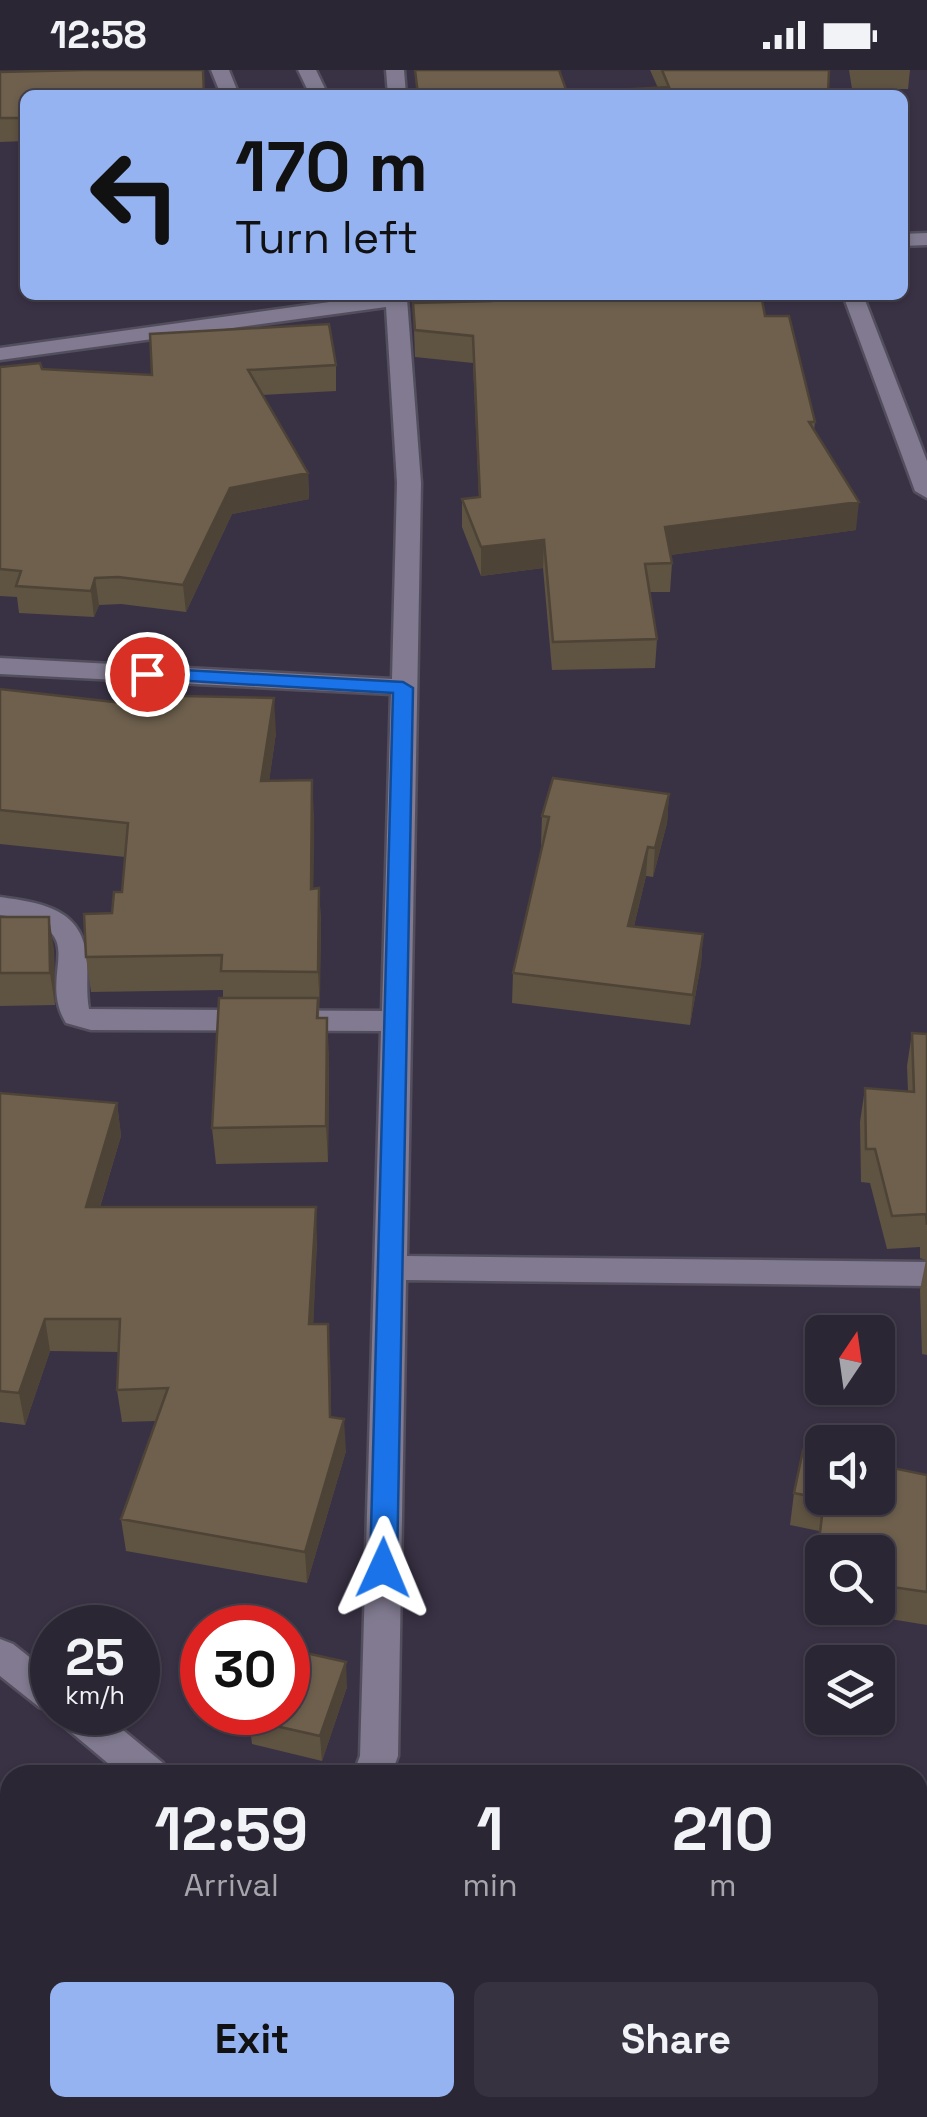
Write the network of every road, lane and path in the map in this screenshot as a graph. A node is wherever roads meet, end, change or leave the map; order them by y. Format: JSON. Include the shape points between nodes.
{"nodes":[{"id":1,"x":375,"y":300,"type":"edge"},
{"id":2,"x":396,"y":300,"type":"edge"},
{"id":3,"x":855,"y":300,"type":"edge"},
{"id":4,"x":0,"y":354,"type":"edge"},
{"id":5,"x":922,"y":455,"type":"edge"},
{"id":6,"x":927,"y":491,"type":"edge"},
{"id":7,"x":0,"y":666,"type":"edge"},
{"id":8,"x":403,"y":688,"type":"junction"},
{"id":9,"x":0,"y":906,"type":"edge"},
{"id":10,"x":396,"y":1021,"type":"junction"},
{"id":11,"x":390,"y":1268,"type":"junction"},
{"id":12,"x":927,"y":1274,"type":"edge"},
{"id":13,"x":0,"y":1655,"type":"edge"},
{"id":14,"x":30,"y":1679,"type":"edge"},
{"id":15,"x":101,"y":1735,"type":"edge"},
{"id":16,"x":138,"y":1765,"type":"edge"},
{"id":17,"x":376,"y":1765,"type":"edge"}],
"edges":[{"from":1,"to":4,"type":"street"},
{"from":2,"to":8,"type":"street","via":[[408,483]]},
{"from":3,"to":5,"type":"street"},
{"from":5,"to":6,"type":"street"},
{"from":7,"to":8,"type":"street"},
{"from":8,"to":10,"type":"street"},
{"from":9,"to":10,"type":"street","via":[[58,918],[68,932],[76,1016]]},
{"from":10,"to":11,"type":"street"},
{"from":11,"to":12,"type":"street"},
{"from":11,"to":17,"type":"street"},
{"from":13,"to":14,"type":"street"},
{"from":15,"to":16,"type":"street"}]}
